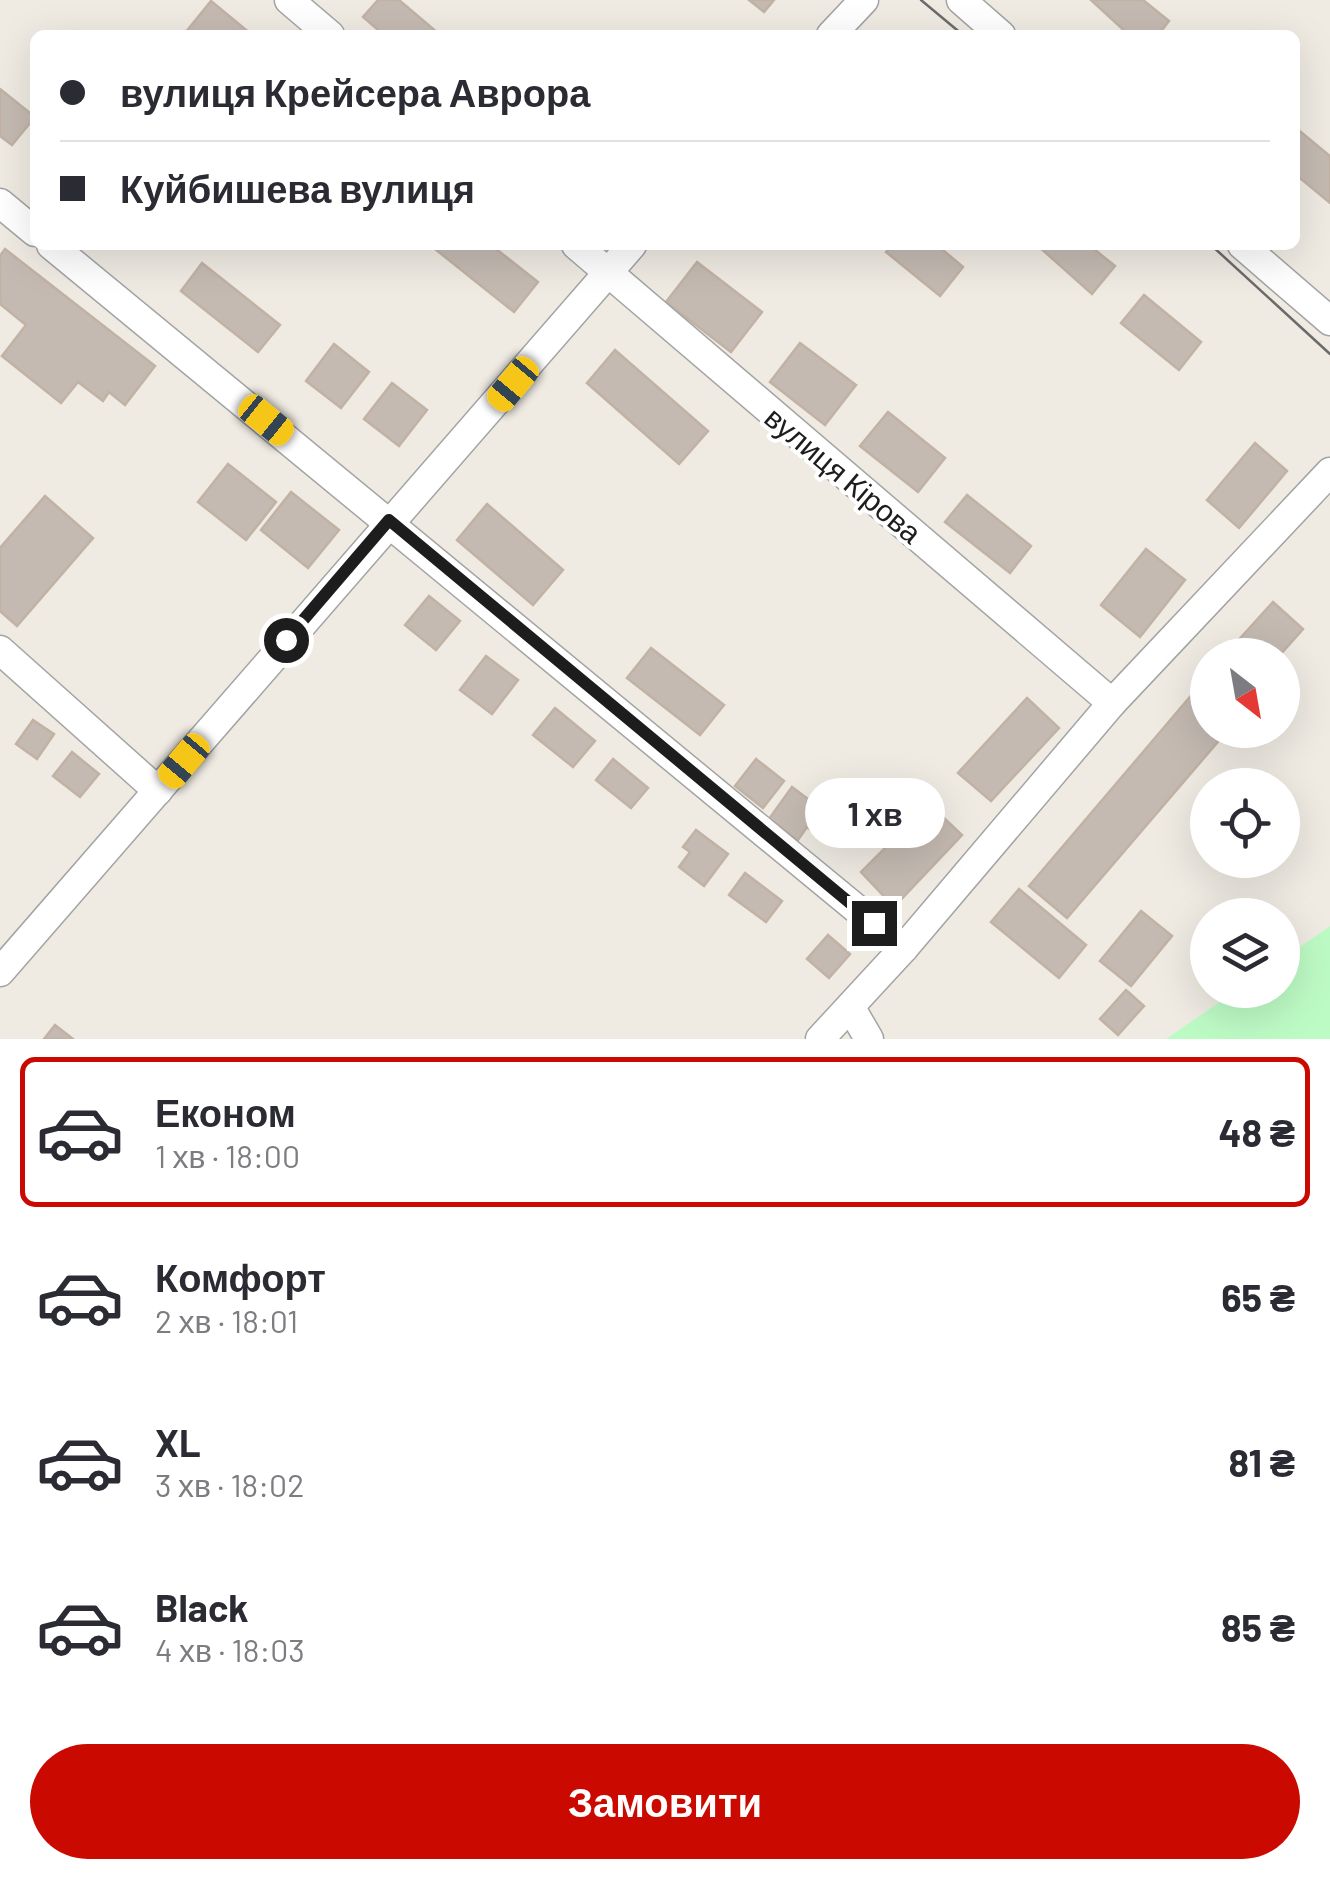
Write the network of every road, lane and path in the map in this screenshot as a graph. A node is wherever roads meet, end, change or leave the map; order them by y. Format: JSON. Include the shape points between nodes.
{"nodes":[{"id":1,"x":289,"y":0,"type":"edge"},
{"id":2,"x":864,"y":0,"type":"edge"},
{"id":3,"x":962,"y":0,"type":"edge"},
{"id":4,"x":324,"y":30,"type":"edge"},
{"id":5,"x":835,"y":30,"type":"edge"},
{"id":6,"x":996,"y":30,"type":"edge"},
{"id":7,"x":0,"y":203,"type":"edge"},
{"id":8,"x":30,"y":228,"type":"edge"},
{"id":9,"x":57,"y":250,"type":"edge"},
{"id":10,"x":582,"y":250,"type":"edge"},
{"id":11,"x":627,"y":250,"type":"edge"},
{"id":12,"x":1248,"y":250,"type":"edge"},
{"id":13,"x":607,"y":272,"type":"junction"},
{"id":14,"x":1330,"y":322,"type":"edge"},
{"id":15,"x":1330,"y":472,"type":"edge"},
{"id":16,"x":389,"y":520,"type":"junction"},
{"id":17,"x":0,"y":650,"type":"edge"},
{"id":18,"x":1112,"y":703,"type":"junction"},
{"id":19,"x":158,"y":791,"type":"junction"},
{"id":20,"x":904,"y":948,"type":"junction"},
{"id":21,"x":0,"y":972,"type":"edge"},
{"id":22,"x":851,"y":1008,"type":"junction"},
{"id":23,"x":820,"y":1039,"type":"edge"},
{"id":24,"x":869,"y":1039,"type":"edge"}],
"edges":[{"from":1,"to":4,"type":"street"},
{"from":2,"to":5,"type":"street"},
{"from":3,"to":6,"type":"street"},
{"from":7,"to":8,"type":"street"},
{"from":9,"to":16,"type":"street"},
{"from":10,"to":13,"type":"street","name":"вулиця Кірова"},
{"from":11,"to":13,"type":"street"},
{"from":12,"to":14,"type":"street"},
{"from":13,"to":16,"type":"street","via":[[466,440]]},
{"from":13,"to":18,"type":"street","name":"вулиця Кірова"},
{"from":15,"to":18,"type":"street"},
{"from":16,"to":19,"type":"street"},
{"from":16,"to":20,"type":"street"},
{"from":17,"to":19,"type":"street"},
{"from":18,"to":20,"type":"street"},
{"from":19,"to":21,"type":"street"},
{"from":20,"to":22,"type":"street"},
{"from":22,"to":23,"type":"street"},
{"from":22,"to":24,"type":"street"}]}
